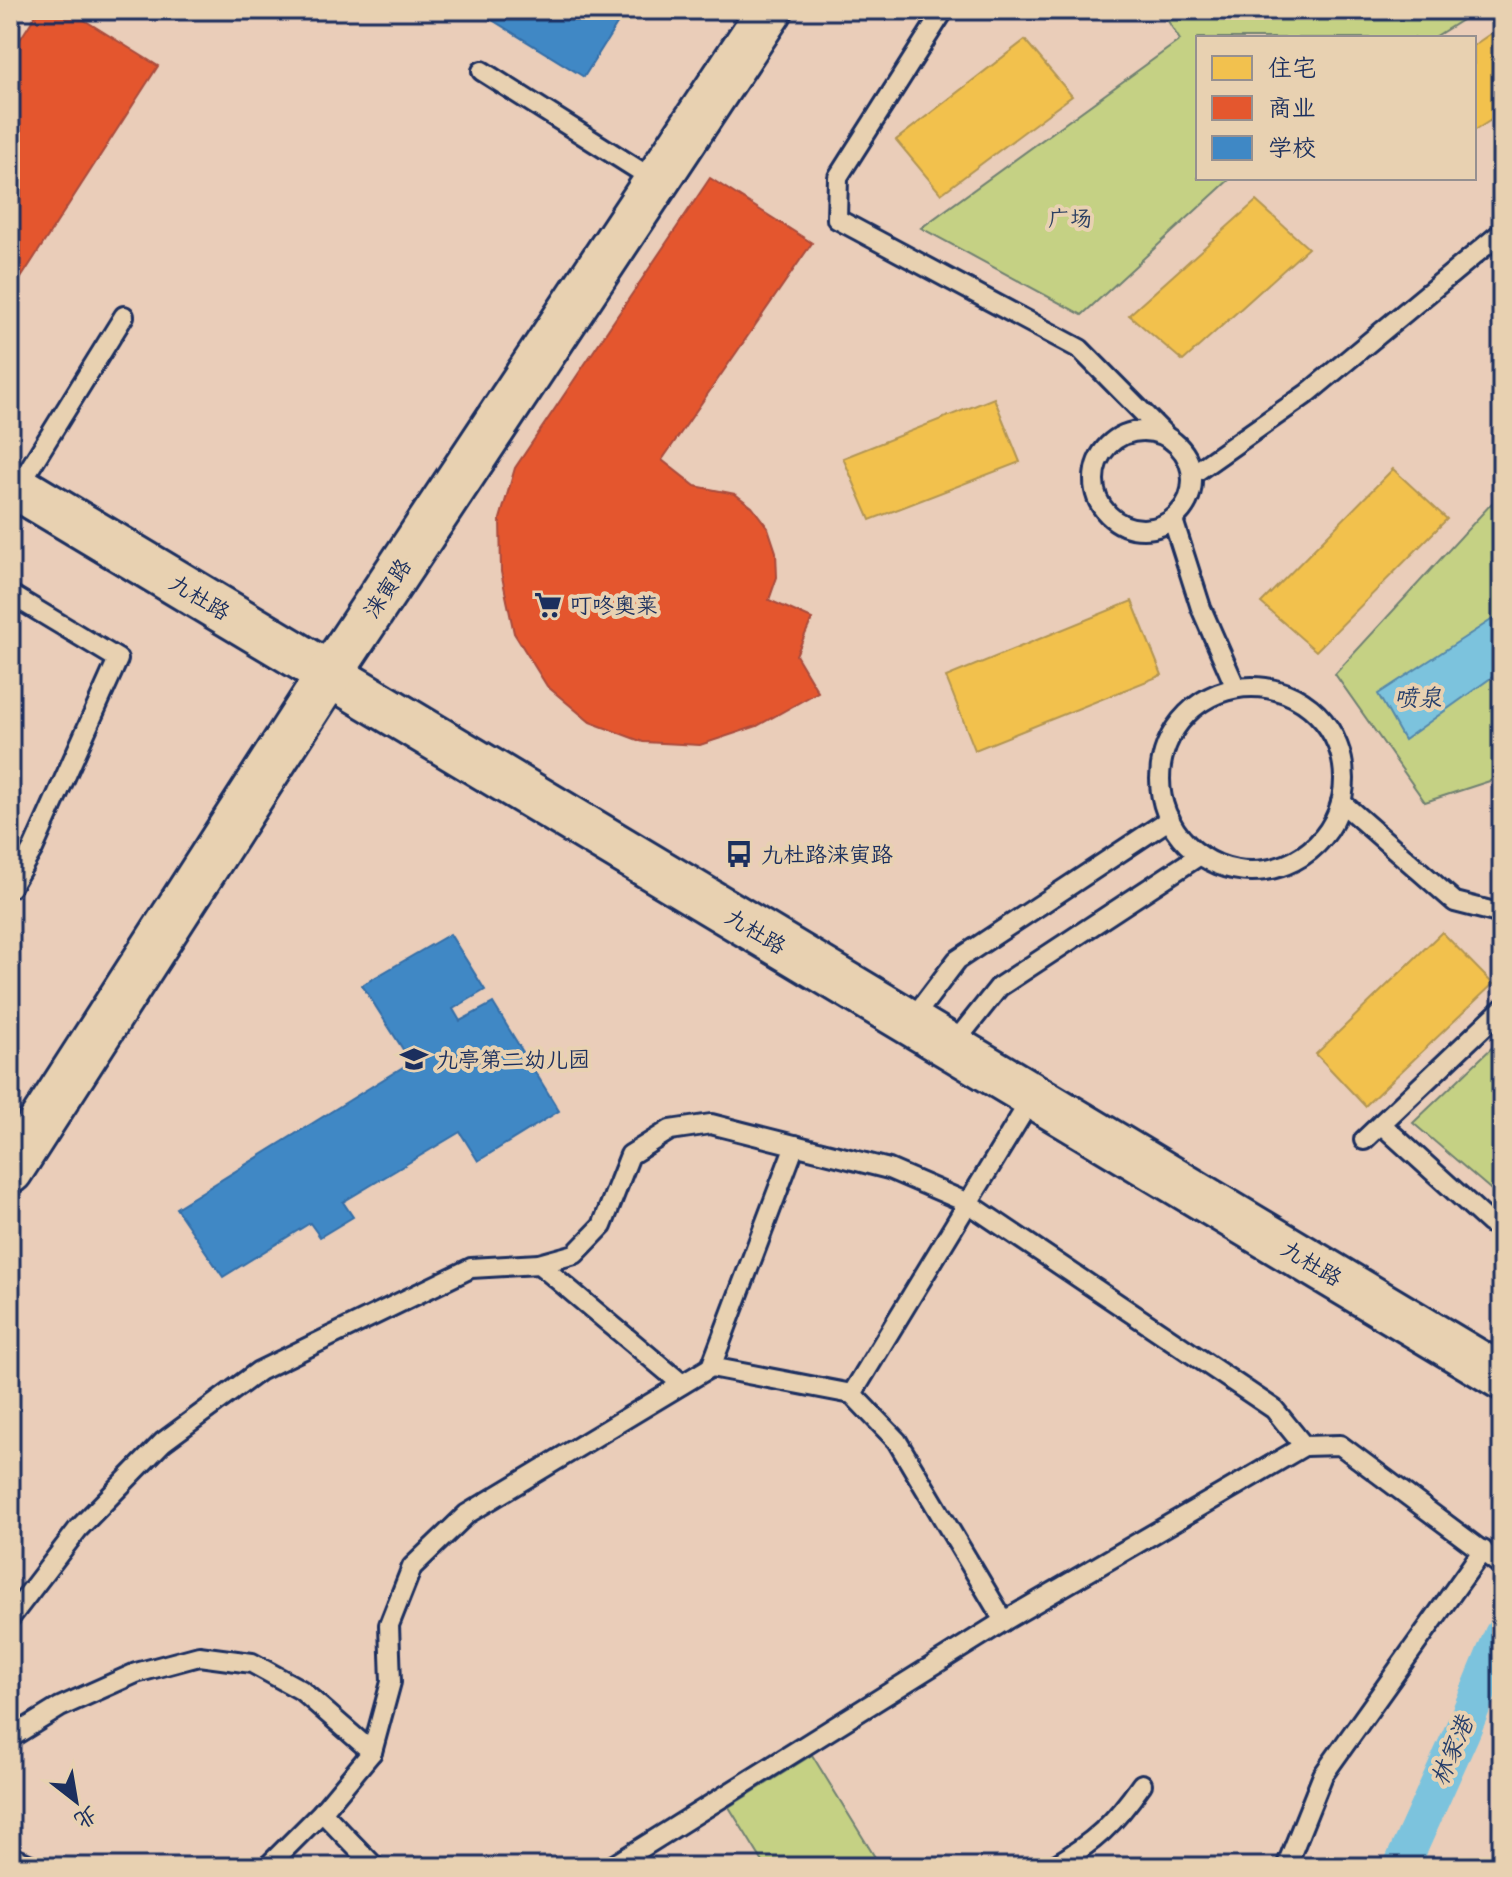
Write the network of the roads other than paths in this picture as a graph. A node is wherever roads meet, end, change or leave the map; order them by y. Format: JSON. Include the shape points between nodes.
{"nodes":[{"id":1,"x":770,"y":10,"type":"edge"},
{"id":2,"x":944,"y":10,"type":"edge"},
{"id":3,"x":482,"y":71,"type":"dead end"},
{"id":4,"x":656,"y":181,"type":"junction"},
{"id":5,"x":1502,"y":232,"type":"edge"},
{"id":6,"x":124,"y":316,"type":"dead end"},
{"id":7,"x":1164,"y":434,"type":"junction"},
{"id":8,"x":1193,"y":474,"type":"junction"},
{"id":9,"x":14,"y":485,"type":"edge"},
{"id":10,"x":1173,"y":520,"type":"junction"},
{"id":11,"x":10,"y":594,"type":"edge"},
{"id":12,"x":329,"y":675,"type":"junction"},
{"id":13,"x":1236,"y":688,"type":"junction"},
{"id":14,"x":1341,"y":802,"type":"junction"},
{"id":15,"x":1170,"y":819,"type":"junction"},
{"id":16,"x":1200,"y":855,"type":"junction"},
{"id":17,"x":10,"y":888,"type":"edge"},
{"id":18,"x":1502,"y":914,"type":"edge"},
{"id":19,"x":1502,"y":1009,"type":"edge"},
{"id":20,"x":909,"y":1022,"type":"junction"},
{"id":21,"x":951,"y":1047,"type":"junction"},
{"id":22,"x":1033,"y":1096,"type":"junction"},
{"id":23,"x":1381,"y":1124,"type":"junction"},
{"id":24,"x":1364,"y":1140,"type":"dead end"},
{"id":25,"x":795,"y":1145,"type":"junction"},
{"id":26,"x":10,"y":1171,"type":"edge"},
{"id":27,"x":968,"y":1203,"type":"junction"},
{"id":28,"x":1502,"y":1211,"type":"edge"},
{"id":29,"x":539,"y":1264,"type":"junction"},
{"id":30,"x":711,"y":1367,"type":"junction"},
{"id":31,"x":1502,"y":1377,"type":"edge"},
{"id":32,"x":682,"y":1384,"type":"junction"},
{"id":33,"x":852,"y":1394,"type":"junction"},
{"id":34,"x":1304,"y":1446,"type":"junction"},
{"id":35,"x":1483,"y":1550,"type":"junction"},
{"id":36,"x":1502,"y":1566,"type":"edge"},
{"id":37,"x":10,"y":1618,"type":"edge"},
{"id":38,"x":1004,"y":1621,"type":"junction"},
{"id":39,"x":10,"y":1738,"type":"edge"},
{"id":40,"x":372,"y":1752,"type":"junction"},
{"id":41,"x":1142,"y":1784,"type":"dead end"},
{"id":42,"x":322,"y":1812,"type":"junction"},
{"id":43,"x":10,"y":1856,"type":"edge"},
{"id":44,"x":35,"y":1867,"type":"edge"},
{"id":45,"x":267,"y":1867,"type":"edge"},
{"id":46,"x":375,"y":1867,"type":"edge"},
{"id":47,"x":611,"y":1867,"type":"edge"},
{"id":48,"x":1052,"y":1867,"type":"edge"},
{"id":49,"x":1286,"y":1867,"type":"edge"}],
"edges":[{"from":1,"to":4,"type":"street","name":"涞寅路"},
{"from":2,"to":7,"type":"lane","via":[[838,177],[837,219],[1080,349]]},
{"from":3,"to":4,"type":"lane"},
{"from":4,"to":12,"type":"street","name":"涞寅路"},
{"from":5,"to":8,"type":"lane","via":[[1308,393]]},
{"from":6,"to":9,"type":"lane"},
{"from":7,"to":8,"type":"lane","via":[[1178,444]]},
{"from":7,"to":10,"type":"lane","via":[[1139,431],[1114,439],[1096,464],[1093,480],[1095,495],[1114,520],[1143,529]]},
{"from":8,"to":10,"type":"lane","via":[[1192,492]]},
{"from":9,"to":12,"type":"street","name":"九杜路"},
{"from":10,"to":13,"type":"lane","via":[[1201,608]]},
{"from":11,"to":17,"type":"lane","via":[[118,659],[33,849]]},
{"from":12,"to":20,"type":"street","name":"九杜路"},
{"from":12,"to":26,"type":"street","name":"涞寅路"},
{"from":13,"to":14,"type":"lane","via":[[1268,688],[1297,698],[1322,718],[1338,744],[1344,773]]},
{"from":13,"to":15,"type":"lane","via":[[1206,699],[1182,719],[1166,746],[1160,776]]},
{"from":14,"to":16,"type":"lane","via":[[1330,829],[1285,865],[1256,871],[1227,867]]},
{"from":14,"to":18,"type":"lane","via":[[1455,902]]},
{"from":15,"to":16,"type":"lane"},
{"from":15,"to":20,"type":"lane","via":[[957,960]]},
{"from":16,"to":21,"type":"lane","via":[[999,987]]},
{"from":19,"to":23,"type":"lane"},
{"from":20,"to":21,"type":"street","name":"九杜路"},
{"from":21,"to":22,"type":"street","name":"九杜路"},
{"from":22,"to":27,"type":"lane"},
{"from":22,"to":31,"type":"street","name":"九杜路"},
{"from":23,"to":24,"type":"lane"},
{"from":23,"to":28,"type":"lane","via":[[1490,1223]]},
{"from":25,"to":27,"type":"lane","via":[[889,1169]]},
{"from":25,"to":29,"type":"lane","via":[[711,1124],[670,1130],[630,1155],[602,1226],[575,1254]]},
{"from":25,"to":30,"type":"lane"},
{"from":27,"to":33,"type":"lane"},
{"from":27,"to":34,"type":"lane","via":[[1274,1409]]},
{"from":29,"to":32,"type":"lane"},
{"from":29,"to":37,"type":"lane","via":[[471,1268],[259,1371],[163,1442],[78,1529]]},
{"from":30,"to":32,"type":"lane"},
{"from":30,"to":33,"type":"lane"},
{"from":32,"to":40,"type":"lane","via":[[467,1514],[412,1567],[389,1625],[391,1682]]},
{"from":33,"to":38,"type":"lane","via":[[897,1441]]},
{"from":34,"to":35,"type":"lane","via":[[1340,1445]]},
{"from":34,"to":38,"type":"lane"},
{"from":35,"to":36,"type":"lane"},
{"from":35,"to":49,"type":"lane","via":[[1323,1775]]},
{"from":38,"to":47,"type":"lane"},
{"from":39,"to":40,"type":"lane","via":[[60,1707],[136,1673],[199,1656],[252,1663],[301,1690]]},
{"from":40,"to":42,"type":"lane"},
{"from":41,"to":48,"type":"lane","via":[[1117,1820]]},
{"from":42,"to":45,"type":"lane"},
{"from":42,"to":46,"type":"lane"},
{"from":43,"to":44,"type":"lane"}]}
